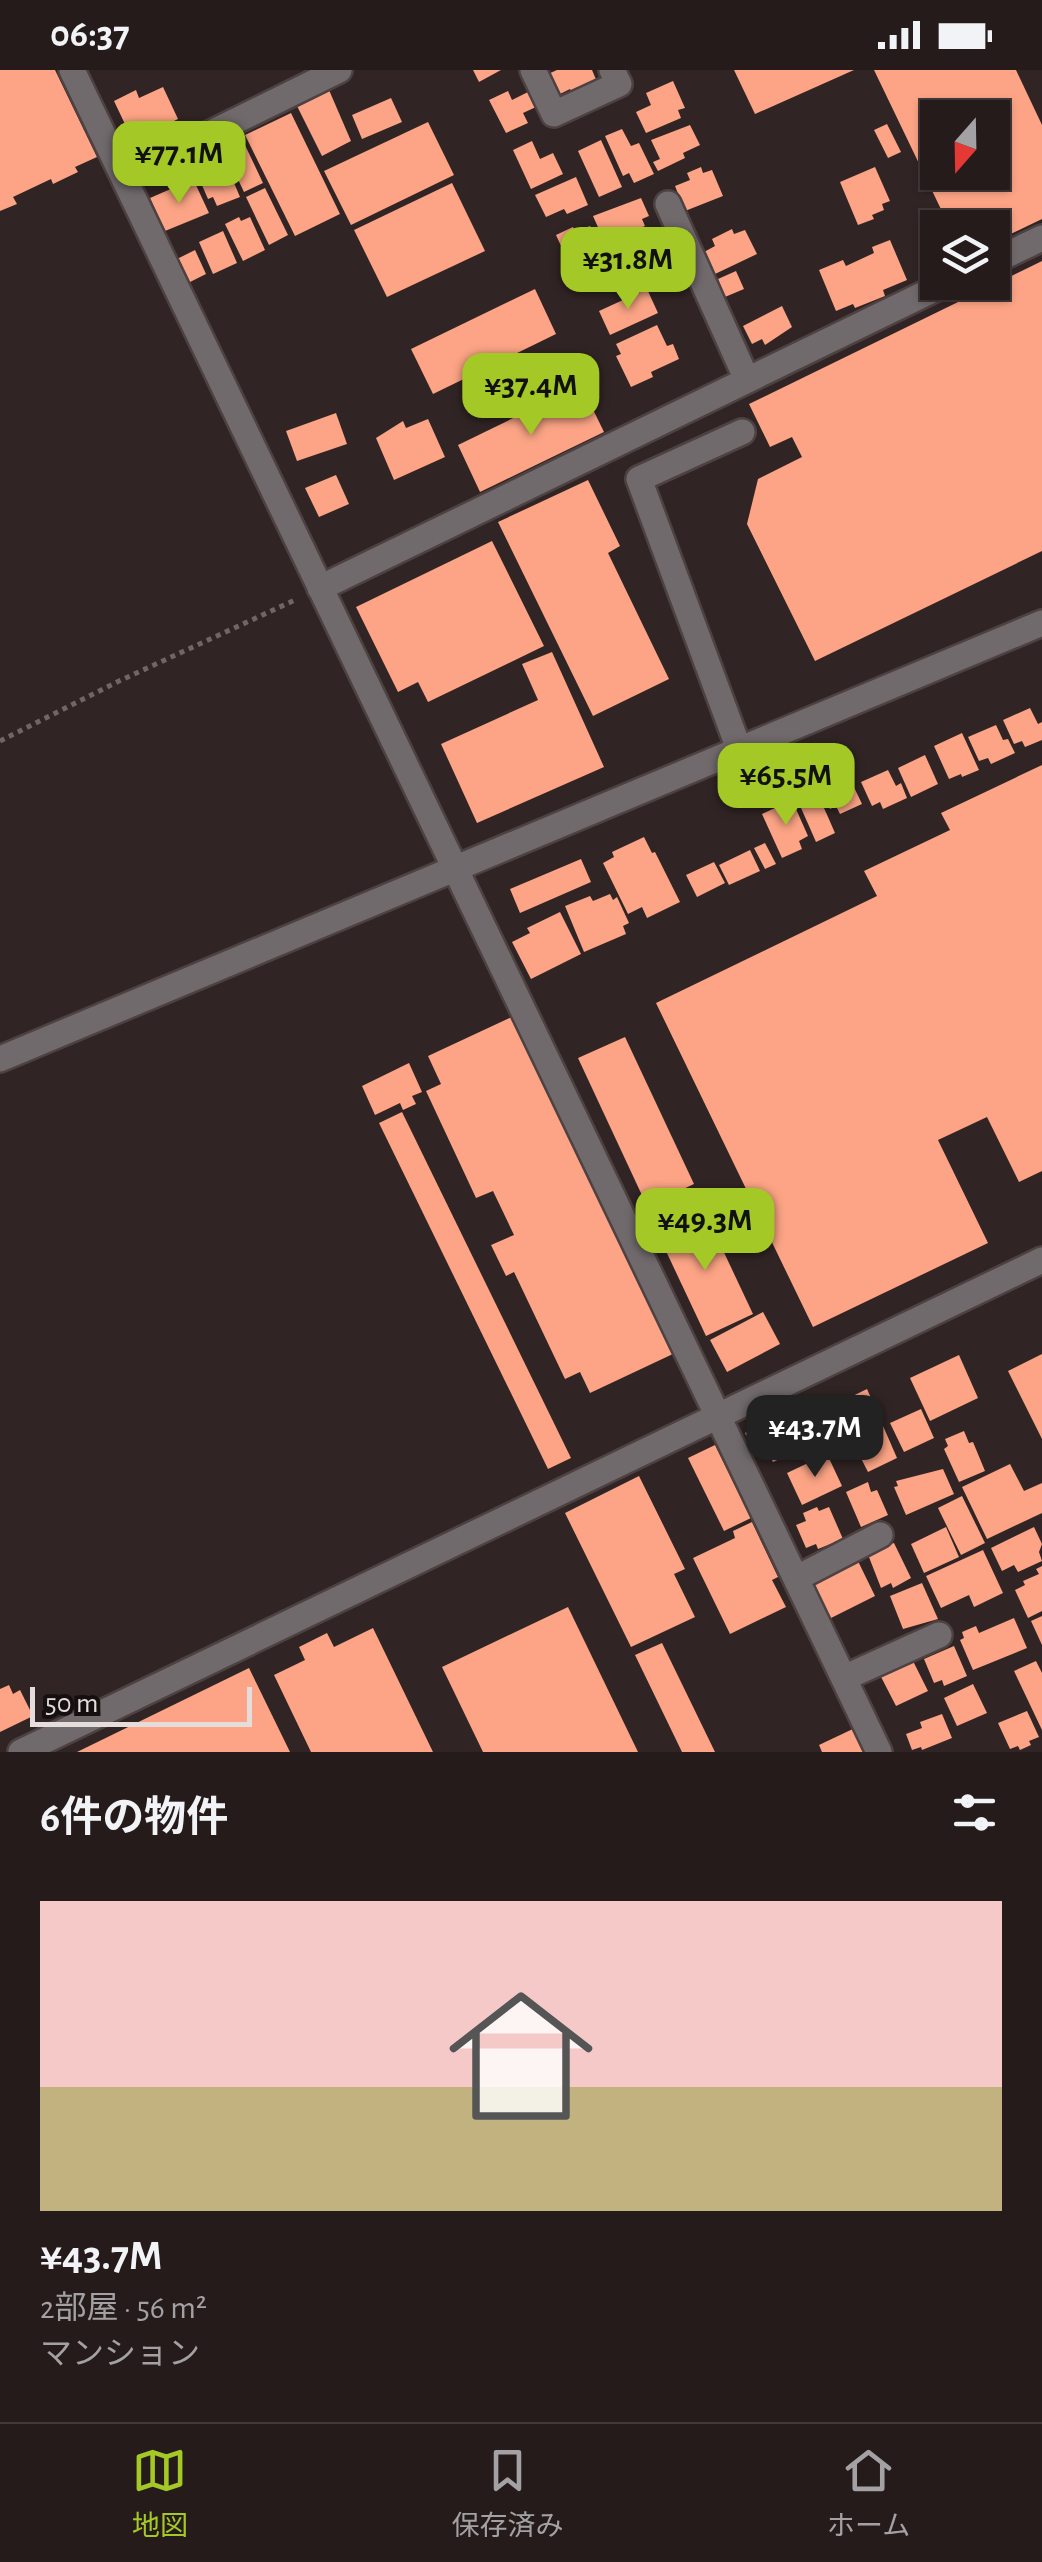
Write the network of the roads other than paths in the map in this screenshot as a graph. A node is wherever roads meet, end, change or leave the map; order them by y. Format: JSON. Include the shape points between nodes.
{"nodes":[{"id":1,"x":72,"y":70,"type":"edge"},
{"id":2,"x":339,"y":70,"type":"edge"},
{"id":3,"x":534,"y":70,"type":"edge"},
{"id":4,"x":612,"y":70,"type":"edge"},
{"id":5,"x":124,"y":176,"type":"junction"},
{"id":6,"x":668,"y":204,"type":"dead end"},
{"id":7,"x":1042,"y":238,"type":"edge"},
{"id":8,"x":1010,"y":253,"type":"edge"},
{"id":9,"x":920,"y":296,"type":"edge"},
{"id":10,"x":747,"y":380,"type":"junction"},
{"id":11,"x":742,"y":432,"type":"dead end"},
{"id":12,"x":320,"y":588,"type":"junction"},
{"id":13,"x":1042,"y":623,"type":"edge"},
{"id":14,"x":739,"y":749,"type":"junction"},
{"id":15,"x":456,"y":867,"type":"junction"},
{"id":16,"x":0,"y":1059,"type":"edge"},
{"id":17,"x":1042,"y":1260,"type":"edge"},
{"id":18,"x":718,"y":1416,"type":"junction"},
{"id":19,"x":880,"y":1536,"type":"dead end"},
{"id":20,"x":797,"y":1578,"type":"junction"},
{"id":21,"x":939,"y":1634,"type":"dead end"},
{"id":22,"x":844,"y":1678,"type":"junction"},
{"id":23,"x":21,"y":1752,"type":"edge"},
{"id":24,"x":879,"y":1752,"type":"edge"}],
"edges":[{"from":1,"to":5,"type":"street"},
{"from":2,"to":5,"type":"street"},
{"from":3,"to":4,"type":"street","via":[[554,114],[619,84]]},
{"from":5,"to":12,"type":"street"},
{"from":6,"to":10,"type":"street"},
{"from":7,"to":8,"type":"street"},
{"from":9,"to":10,"type":"street"},
{"from":10,"to":12,"type":"street"},
{"from":11,"to":14,"type":"street","via":[[640,479]]},
{"from":12,"to":15,"type":"street"},
{"from":13,"to":14,"type":"street"},
{"from":14,"to":15,"type":"street"},
{"from":15,"to":16,"type":"street"},
{"from":15,"to":18,"type":"street"},
{"from":17,"to":18,"type":"street"},
{"from":18,"to":20,"type":"street"},
{"from":18,"to":23,"type":"street"},
{"from":19,"to":20,"type":"street"},
{"from":20,"to":22,"type":"street"},
{"from":21,"to":22,"type":"street"},
{"from":22,"to":24,"type":"street"}]}
